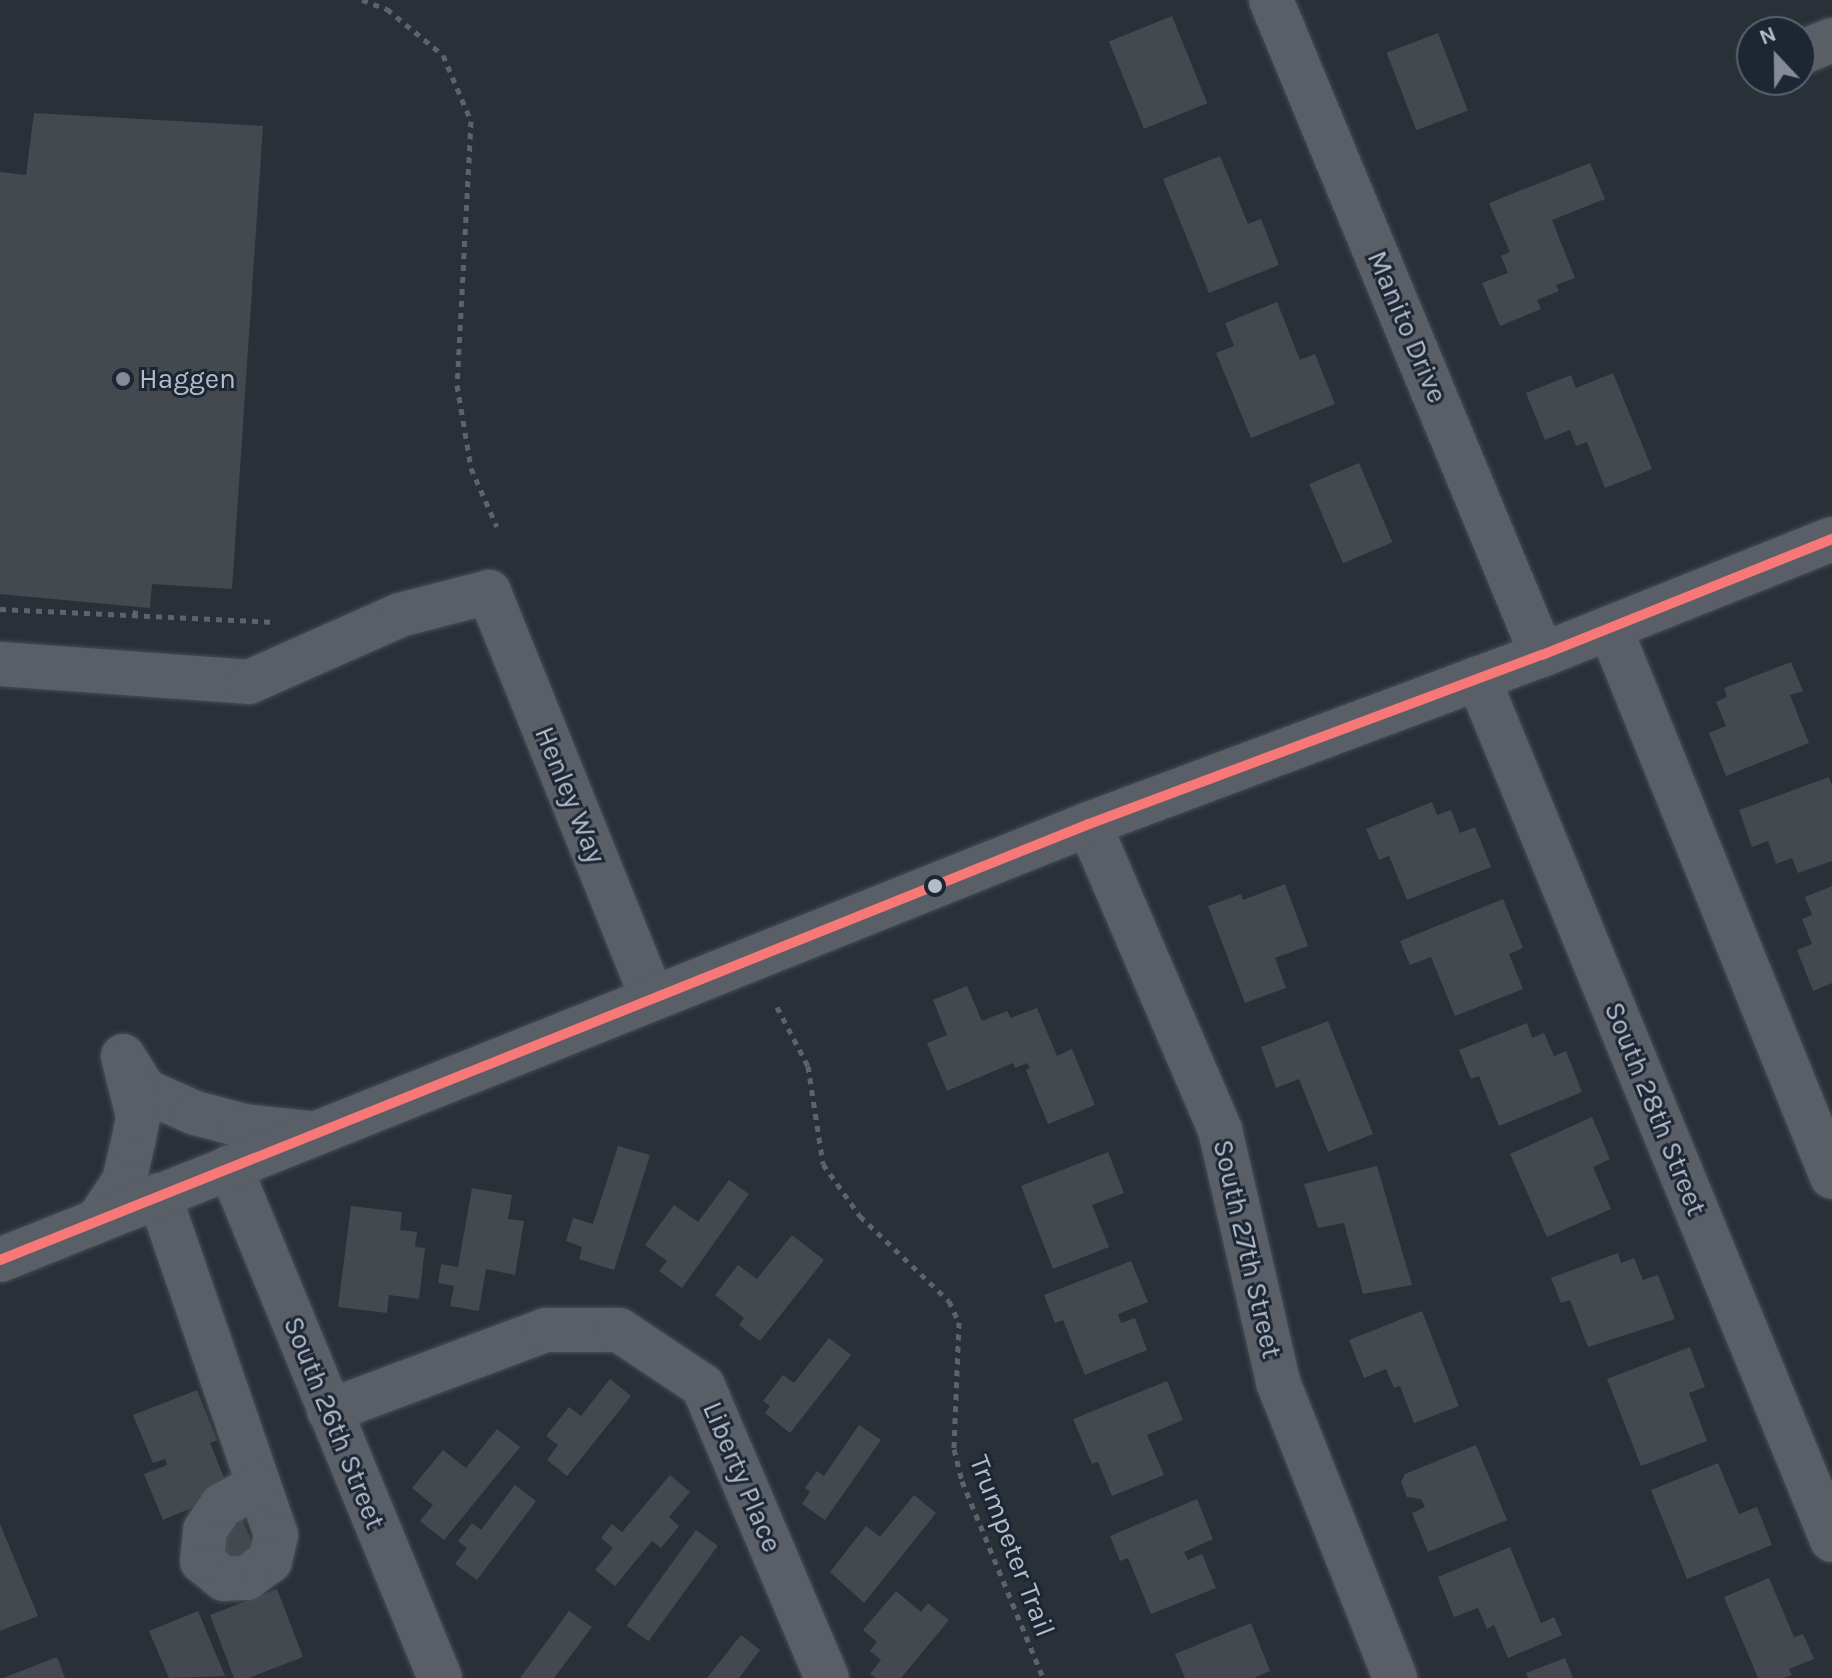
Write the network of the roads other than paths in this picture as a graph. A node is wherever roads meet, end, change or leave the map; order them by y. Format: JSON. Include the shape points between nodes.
{"nodes":[{"id":1,"x":1271,"y":0,"type":"edge"},
{"id":2,"x":1832,"y":539,"type":"edge"},
{"id":3,"x":1610,"y":628,"type":"junction"},
{"id":4,"x":1542,"y":655,"type":"junction"},
{"id":5,"x":0,"y":664,"type":"edge"},
{"id":6,"x":1478,"y":678,"type":"junction"},
{"id":7,"x":1089,"y":824,"type":"junction"},
{"id":8,"x":652,"y":997,"type":"junction"},
{"id":9,"x":314,"y":1133,"type":"junction"},
{"id":10,"x":230,"y":1167,"type":"junction"},
{"id":11,"x":1832,"y":1177,"type":"edge"},
{"id":12,"x":159,"y":1195,"type":"junction"},
{"id":13,"x":98,"y":1220,"type":"junction"},
{"id":14,"x":0,"y":1260,"type":"edge"},
{"id":15,"x":329,"y":1411,"type":"junction"},
{"id":16,"x":258,"y":1485,"type":"dead end"},
{"id":17,"x":1832,"y":1540,"type":"edge"},
{"id":18,"x":440,"y":1678,"type":"edge"},
{"id":19,"x":827,"y":1678,"type":"edge"},
{"id":20,"x":1395,"y":1678,"type":"edge"}],
"edges":[{"from":1,"to":4,"type":"street","name":"Manito Drive"},
{"from":2,"to":3,"type":"street"},
{"from":3,"to":4,"type":"street"},
{"from":3,"to":11,"type":"street"},
{"from":4,"to":6,"type":"street"},
{"from":5,"to":8,"type":"street","name":"Henley Way","via":[[249,682],[400,615],[489,592]]},
{"from":6,"to":7,"type":"street"},
{"from":6,"to":17,"type":"street","name":"South 28th Street"},
{"from":7,"to":8,"type":"street"},
{"from":7,"to":20,"type":"street","name":"South 27th Street","via":[[1220,1130],[1278,1382]]},
{"from":8,"to":9,"type":"street"},
{"from":9,"to":10,"type":"street"},
{"from":9,"to":13,"type":"street","via":[[244,1126],[195,1113],[145,1091],[123,1056],[138,1117],[124,1181]]},
{"from":10,"to":12,"type":"street"},
{"from":10,"to":15,"type":"street","name":"South 26th Street"},
{"from":12,"to":13,"type":"street"},
{"from":12,"to":16,"type":"street"},
{"from":13,"to":14,"type":"street"},
{"from":15,"to":18,"type":"street","name":"South 26th Street"},
{"from":15,"to":19,"type":"street","name":"Liberty Place","via":[[546,1330],[619,1330],[703,1386]]}]}
